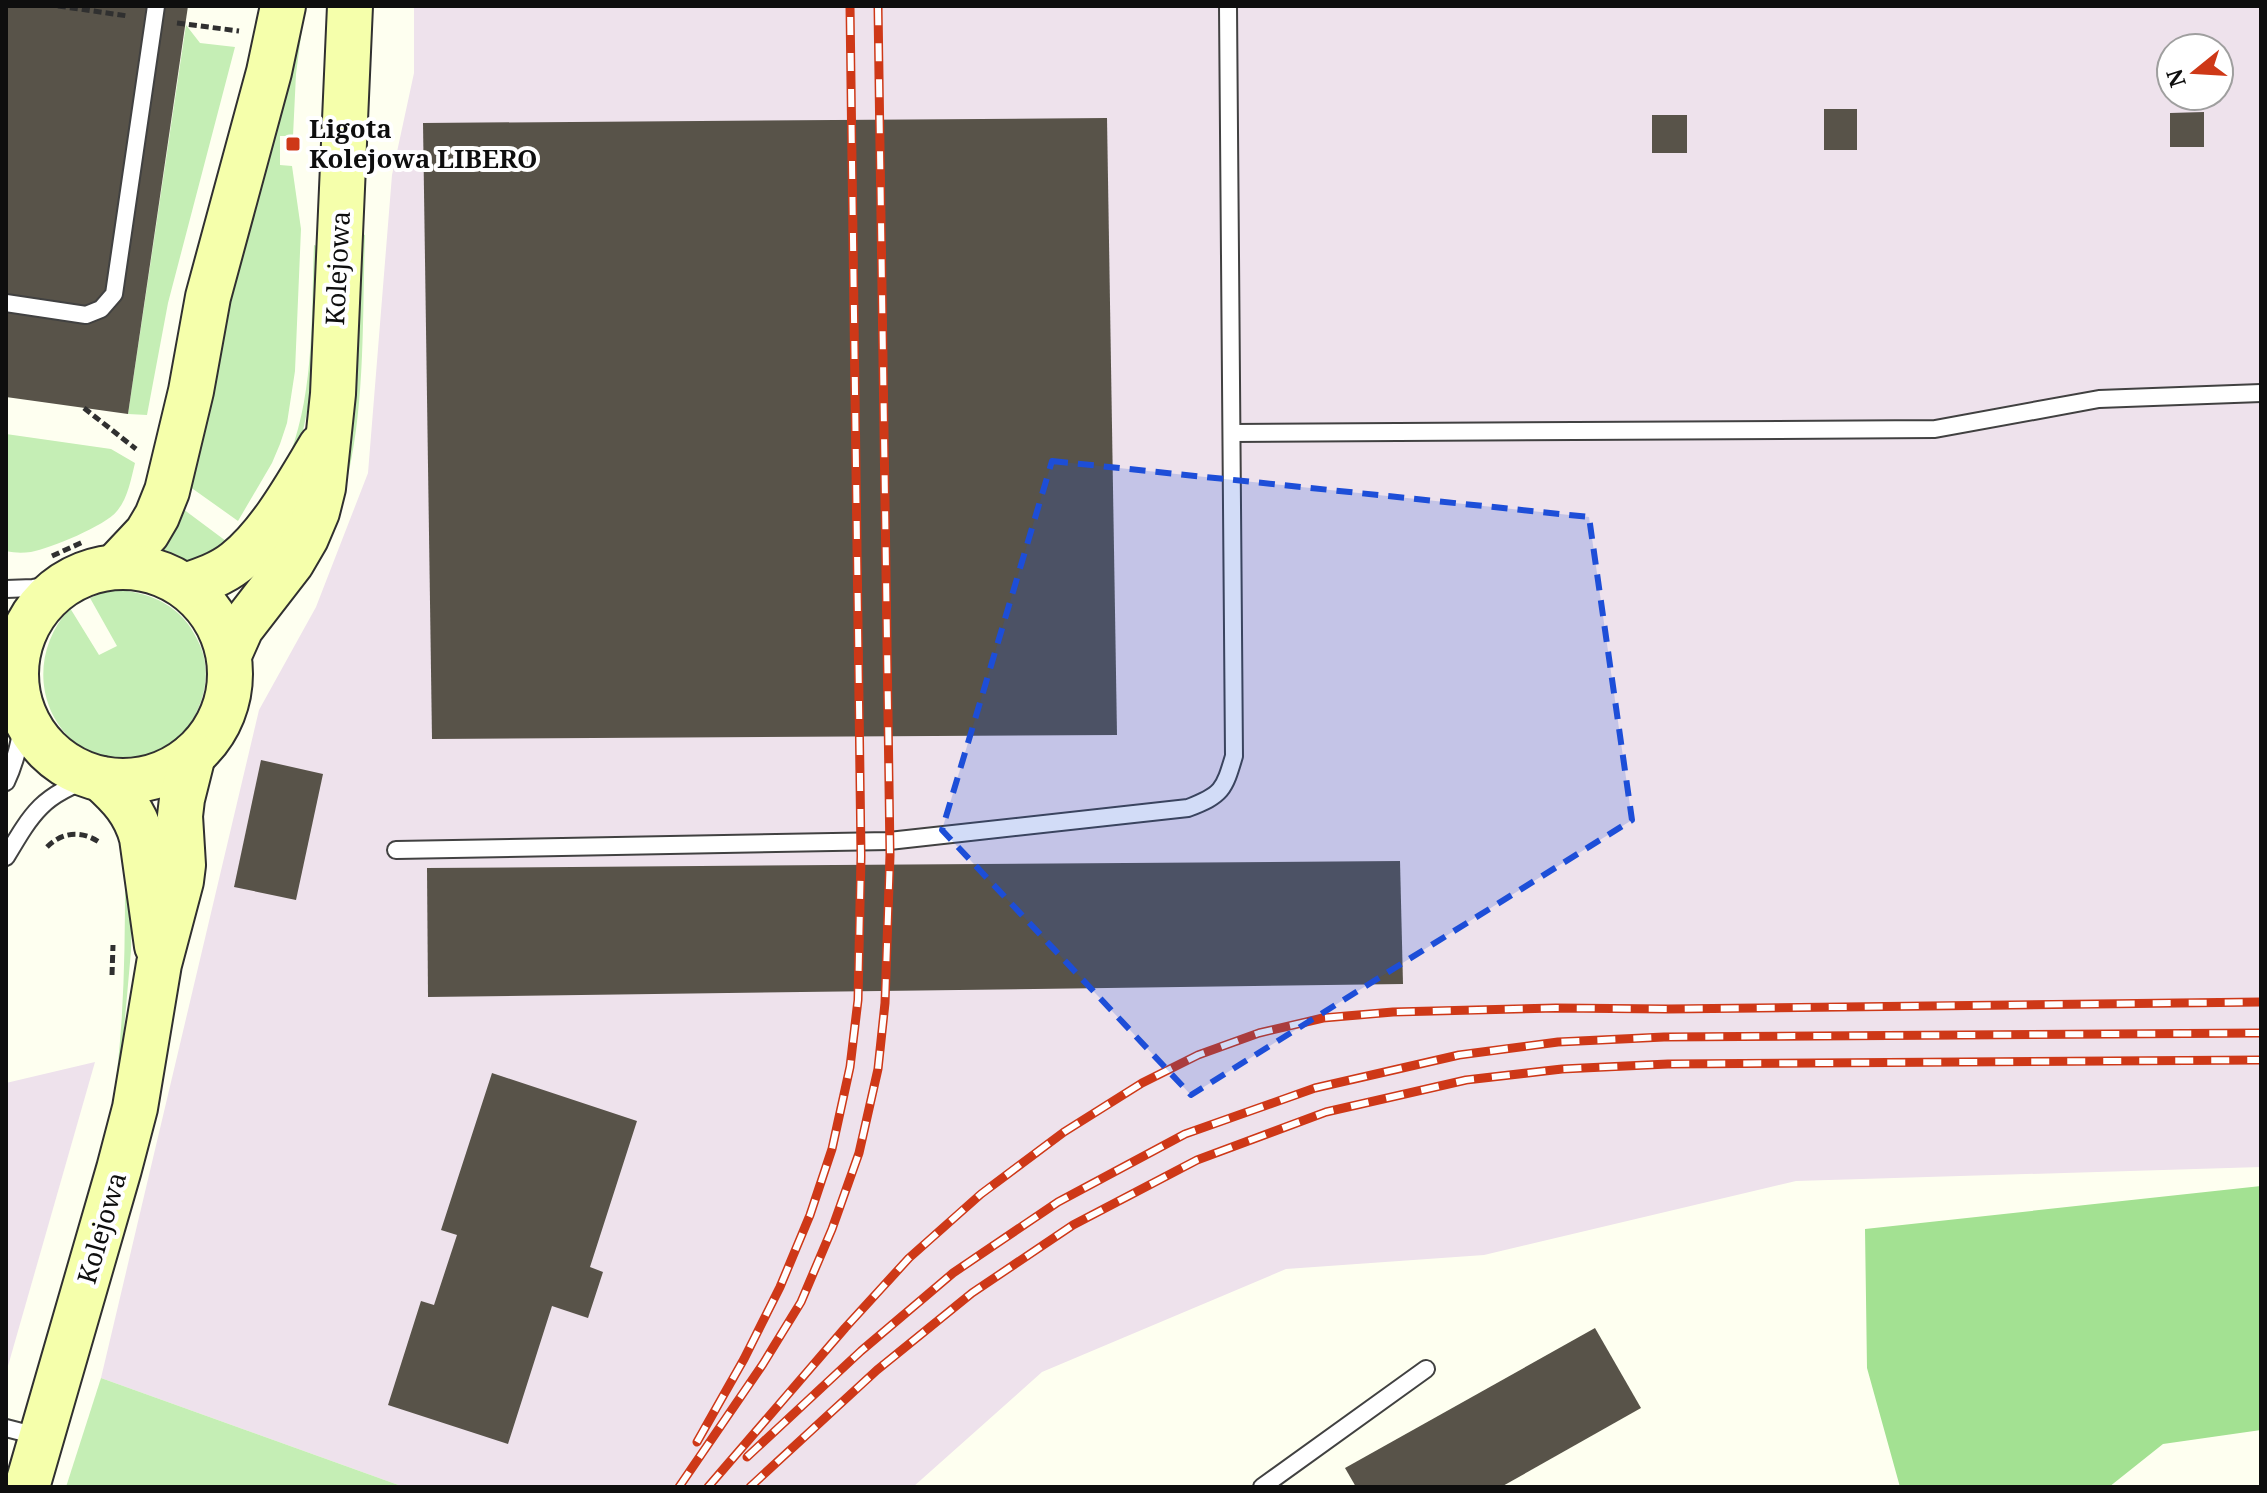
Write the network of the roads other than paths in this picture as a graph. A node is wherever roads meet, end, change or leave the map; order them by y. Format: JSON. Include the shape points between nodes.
{"nodes":[{"id":1,"x":156,"y":6,"type":"edge"},
{"id":2,"x":283,"y":6,"type":"edge"},
{"id":3,"x":350,"y":6,"type":"edge"},
{"id":4,"x":1228,"y":6,"type":"edge"},
{"id":5,"x":6,"y":303,"type":"edge"},
{"id":6,"x":2261,"y":393,"type":"edge"},
{"id":7,"x":1232,"y":433,"type":"junction"},
{"id":8,"x":328,"y":435,"type":"junction"},
{"id":9,"x":106,"y":552,"type":"junction"},
{"id":10,"x":57,"y":570,"type":"junction"},
{"id":11,"x":185,"y":586,"type":"junction"},
{"id":12,"x":6,"y":589,"type":"edge"},
{"id":13,"x":229,"y":655,"type":"junction"},
{"id":14,"x":15,"y":689,"type":"edge"},
{"id":15,"x":193,"y":755,"type":"junction"},
{"id":16,"x":97,"y":778,"type":"junction"},
{"id":17,"x":6,"y":782,"type":"edge"},
{"id":18,"x":396,"y":850,"type":"dead end"},
{"id":19,"x":6,"y":857,"type":"edge"},
{"id":20,"x":159,"y":964,"type":"junction"},
{"id":21,"x":1426,"y":1369,"type":"dead end"},
{"id":22,"x":24,"y":1433,"type":"edge"},
{"id":23,"x":27,"y":1487,"type":"edge"},
{"id":24,"x":1262,"y":1487,"type":"edge"}],
"edges":[{"from":1,"to":5,"type":"lane","via":[[114,294],[101,309],[86,315]]},
{"from":2,"to":9,"type":"street","via":[[208,297],[167,491],[147,533]]},
{"from":3,"to":8,"type":"street","name":"Kolejowa"},
{"from":4,"to":7,"type":"lane"},
{"from":6,"to":7,"type":"lane","via":[[2099,399],[1935,429]]},
{"from":7,"to":18,"type":"lane","via":[[1234,756],[1219,793],[1209,800],[1188,808],[889,841]]},
{"from":8,"to":11,"type":"street","name":"Kolejowa","via":[[252,547],[222,572]]},
{"from":8,"to":13,"type":"street","name":"Kolejowa","via":[[323,488],[306,538],[241,628]]},
{"from":9,"to":10,"type":"street","via":[[97,569]]},
{"from":9,"to":11,"type":"street"},
{"from":10,"to":12,"type":"lane","via":[[33,588]]},
{"from":10,"to":14,"type":"street","via":[[52,593],[31,617],[19,646]]},
{"from":11,"to":13,"type":"street","via":[[213,615]]},
{"from":13,"to":15,"type":"street","via":[[228,699],[211,734]]},
{"from":14,"to":16,"type":"street","via":[[49,753]]},
{"from":14,"to":17,"type":"lane","via":[[20,744]]},
{"from":15,"to":16,"type":"street","via":[[153,777],[130,782]]},
{"from":15,"to":20,"type":"street","name":"Kolejowa","via":[[180,816],[181,881]]},
{"from":16,"to":19,"type":"lane","via":[[52,795]]},
{"from":16,"to":20,"type":"street","name":"Kolejowa","via":[[121,797],[137,822]]},
{"from":20,"to":22,"type":"street","name":"Kolejowa","via":[[128,1138]]},
{"from":21,"to":24,"type":"lane"},
{"from":22,"to":23,"type":"street","name":"Kolejowa"}]}
